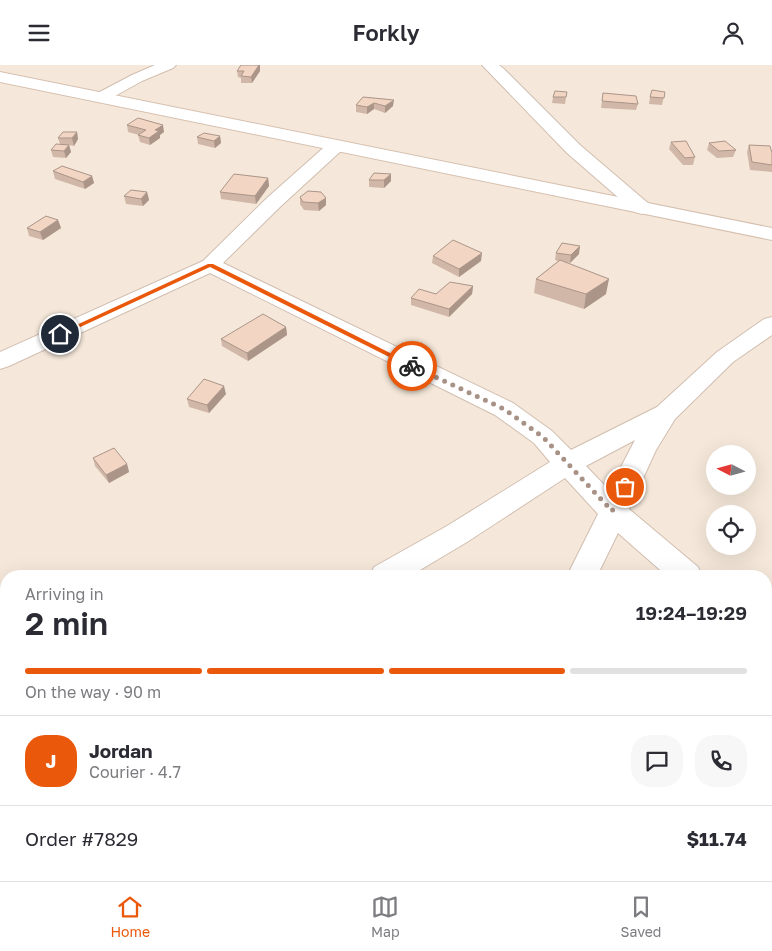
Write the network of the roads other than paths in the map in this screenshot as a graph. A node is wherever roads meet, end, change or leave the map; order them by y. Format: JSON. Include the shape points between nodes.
{"nodes":[{"id":1,"x":168,"y":65,"type":"edge"},
{"id":2,"x":490,"y":65,"type":"edge"},
{"id":3,"x":0,"y":77,"type":"edge"},
{"id":4,"x":100,"y":98,"type":"junction"},
{"id":5,"x":336,"y":146,"type":"junction"},
{"id":6,"x":642,"y":208,"type":"junction"},
{"id":7,"x":772,"y":234,"type":"edge"},
{"id":8,"x":210,"y":265,"type":"junction"},
{"id":9,"x":772,"y":324,"type":"edge"},
{"id":10,"x":0,"y":361,"type":"edge"},
{"id":11,"x":666,"y":413,"type":"junction"},
{"id":12,"x":569,"y":463,"type":"junction"},
{"id":13,"x":612,"y":511,"type":"junction"},
{"id":14,"x":395,"y":570,"type":"edge"},
{"id":15,"x":585,"y":570,"type":"edge"},
{"id":16,"x":680,"y":570,"type":"edge"}],
"edges":[{"from":1,"to":4,"type":"street"},
{"from":2,"to":6,"type":"street","via":[[510,81],[591,167]]},
{"from":3,"to":4,"type":"street"},
{"from":4,"to":5,"type":"street"},
{"from":5,"to":6,"type":"street"},
{"from":5,"to":8,"type":"street"},
{"from":6,"to":7,"type":"street"},
{"from":8,"to":10,"type":"street"},
{"from":8,"to":12,"type":"street","via":[[504,409],[543,437]]},
{"from":9,"to":11,"type":"street","via":[[725,357]]},
{"from":11,"to":12,"type":"street"},
{"from":11,"to":13,"type":"street","via":[[643,449]]},
{"from":12,"to":13,"type":"street"},
{"from":12,"to":14,"type":"street"},
{"from":13,"to":15,"type":"street"},
{"from":13,"to":16,"type":"street"}]}
